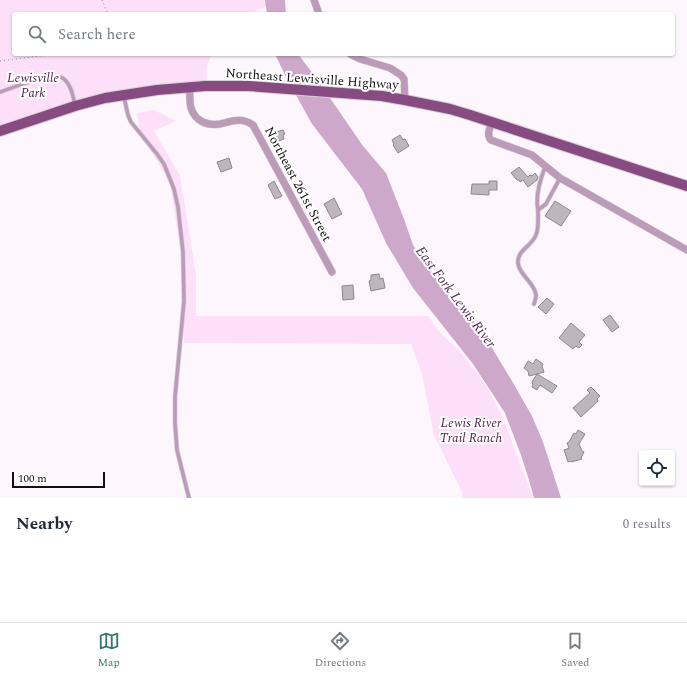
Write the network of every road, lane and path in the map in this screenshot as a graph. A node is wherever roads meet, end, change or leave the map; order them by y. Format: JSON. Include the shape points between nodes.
{"nodes":[{"id":1,"x":102,"y":0,"type":"edge"},
{"id":2,"x":314,"y":0,"type":"edge"},
{"id":3,"x":107,"y":12,"type":"edge"},
{"id":4,"x":318,"y":12,"type":"edge"},
{"id":5,"x":40,"y":56,"type":"edge"},
{"id":6,"x":353,"y":56,"type":"edge"},
{"id":7,"x":0,"y":61,"type":"edge"},
{"id":8,"x":190,"y":86,"type":"junction"},
{"id":9,"x":0,"y":92,"type":"edge"},
{"id":10,"x":123,"y":95,"type":"junction"},
{"id":11,"x":405,"y":100,"type":"junction"},
{"id":12,"x":75,"y":106,"type":"junction"},
{"id":13,"x":492,"y":122,"type":"junction"},
{"id":14,"x":0,"y":131,"type":"edge"},
{"id":15,"x":546,"y":166,"type":"junction"},
{"id":16,"x":560,"y":178,"type":"junction"},
{"id":17,"x":687,"y":186,"type":"edge"},
{"id":18,"x":538,"y":210,"type":"junction"},
{"id":19,"x":687,"y":250,"type":"edge"},
{"id":20,"x":332,"y":272,"type":"dead end"},
{"id":21,"x":534,"y":304,"type":"dead end"},
{"id":22,"x":189,"y":498,"type":"edge"}],
"edges":[{"from":1,"to":3,"type":"path"},
{"from":2,"to":4,"type":"street"},
{"from":5,"to":7,"type":"path"},
{"from":6,"to":11,"type":"street","via":[[390,68],[401,75],[404,79]]},
{"from":8,"to":10,"type":"main road","name":"Northeast Lewisville Highway"},
{"from":8,"to":11,"type":"main road","name":"Northeast Lewisville Highway","via":[[226,85]]},
{"from":8,"to":20,"type":"street","name":"Northeast 261st Street","via":[[191,109],[200,121],[208,124],[244,121],[253,126]]},
{"from":9,"to":12,"type":"lane","via":[[33,80],[63,77],[69,85]]},
{"from":10,"to":12,"type":"main road","name":"Northeast Lewisville Highway"},
{"from":10,"to":22,"type":"lane","via":[[131,122],[164,164],[178,207],[183,252],[184,301],[174,423],[177,450]]},
{"from":11,"to":13,"type":"main road","name":"Northeast Lewisville Highway","via":[[450,109]]},
{"from":12,"to":14,"type":"main road","name":"Northeast Lewisville Highway"},
{"from":13,"to":15,"type":"street","via":[[488,133],[491,140],[532,155]]},
{"from":13,"to":17,"type":"main road","name":"Northeast Lewisville Highway"},
{"from":15,"to":16,"type":"street"},
{"from":15,"to":18,"type":"lane","via":[[539,189]]},
{"from":16,"to":18,"type":"lane","via":[[546,204]]},
{"from":16,"to":19,"type":"street"},
{"from":18,"to":21,"type":"lane","via":[[536,234],[518,258],[522,273],[534,288]]}]}
